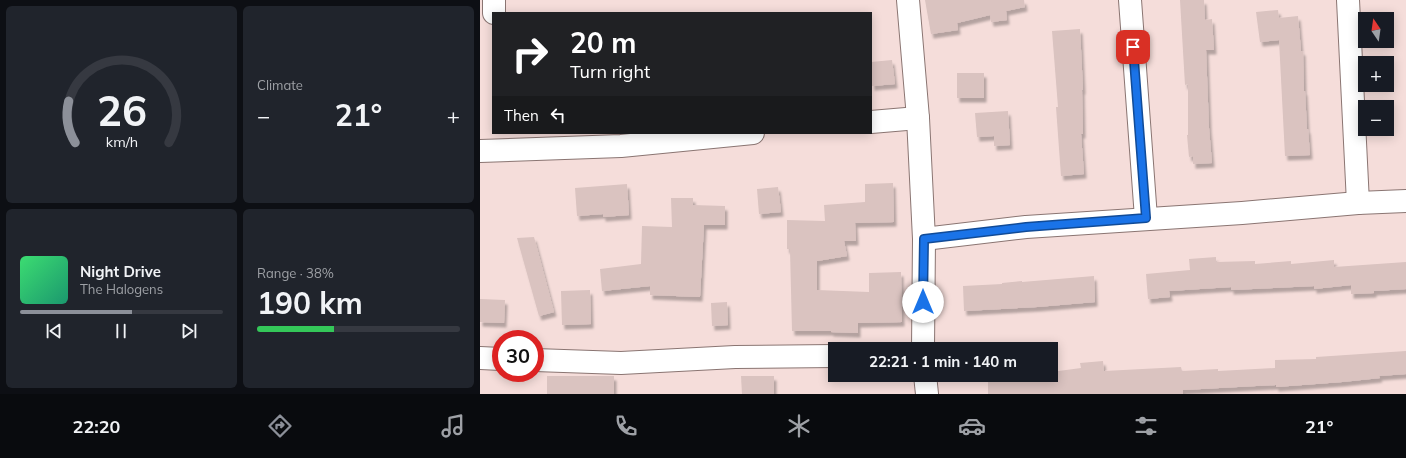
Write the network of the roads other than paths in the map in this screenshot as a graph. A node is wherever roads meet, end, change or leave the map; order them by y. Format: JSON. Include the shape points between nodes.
{"nodes":[{"id":1,"x":494,"y":0,"type":"edge"},
{"id":2,"x":908,"y":0,"type":"edge"},
{"id":3,"x":1130,"y":0,"type":"edge"},
{"id":4,"x":1348,"y":0,"type":"edge"},
{"id":5,"x":494,"y":12,"type":"edge"},
{"id":6,"x":918,"y":118,"type":"junction"},
{"id":7,"x":872,"y":122,"type":"edge"},
{"id":8,"x":743,"y":134,"type":"edge"},
{"id":9,"x":493,"y":145,"type":"edge"},
{"id":10,"x":1406,"y":201,"type":"edge"},
{"id":11,"x":1358,"y":203,"type":"junction"},
{"id":12,"x":1146,"y":218,"type":"junction"},
{"id":13,"x":924,"y":239,"type":"junction"},
{"id":14,"x":923,"y":342,"type":"edge"},
{"id":15,"x":828,"y":356,"type":"edge"},
{"id":16,"x":480,"y":358,"type":"edge"},
{"id":17,"x":492,"y":359,"type":"edge"},
{"id":18,"x":544,"y":360,"type":"edge"},
{"id":19,"x":926,"y":382,"type":"edge"},
{"id":20,"x":927,"y":394,"type":"edge"}],
"edges":[{"from":1,"to":5,"type":"street"},
{"from":2,"to":6,"type":"street"},
{"from":3,"to":12,"type":"street"},
{"from":4,"to":11,"type":"street"},
{"from":6,"to":7,"type":"street"},
{"from":6,"to":13,"type":"street"},
{"from":8,"to":9,"type":"street","via":[[621,146]]},
{"from":10,"to":11,"type":"street"},
{"from":11,"to":12,"type":"street"},
{"from":12,"to":13,"type":"street","via":[[1026,227]]},
{"from":13,"to":14,"type":"street"},
{"from":15,"to":18,"type":"street","via":[[621,363]]},
{"from":16,"to":17,"type":"street"},
{"from":19,"to":20,"type":"street"}]}
